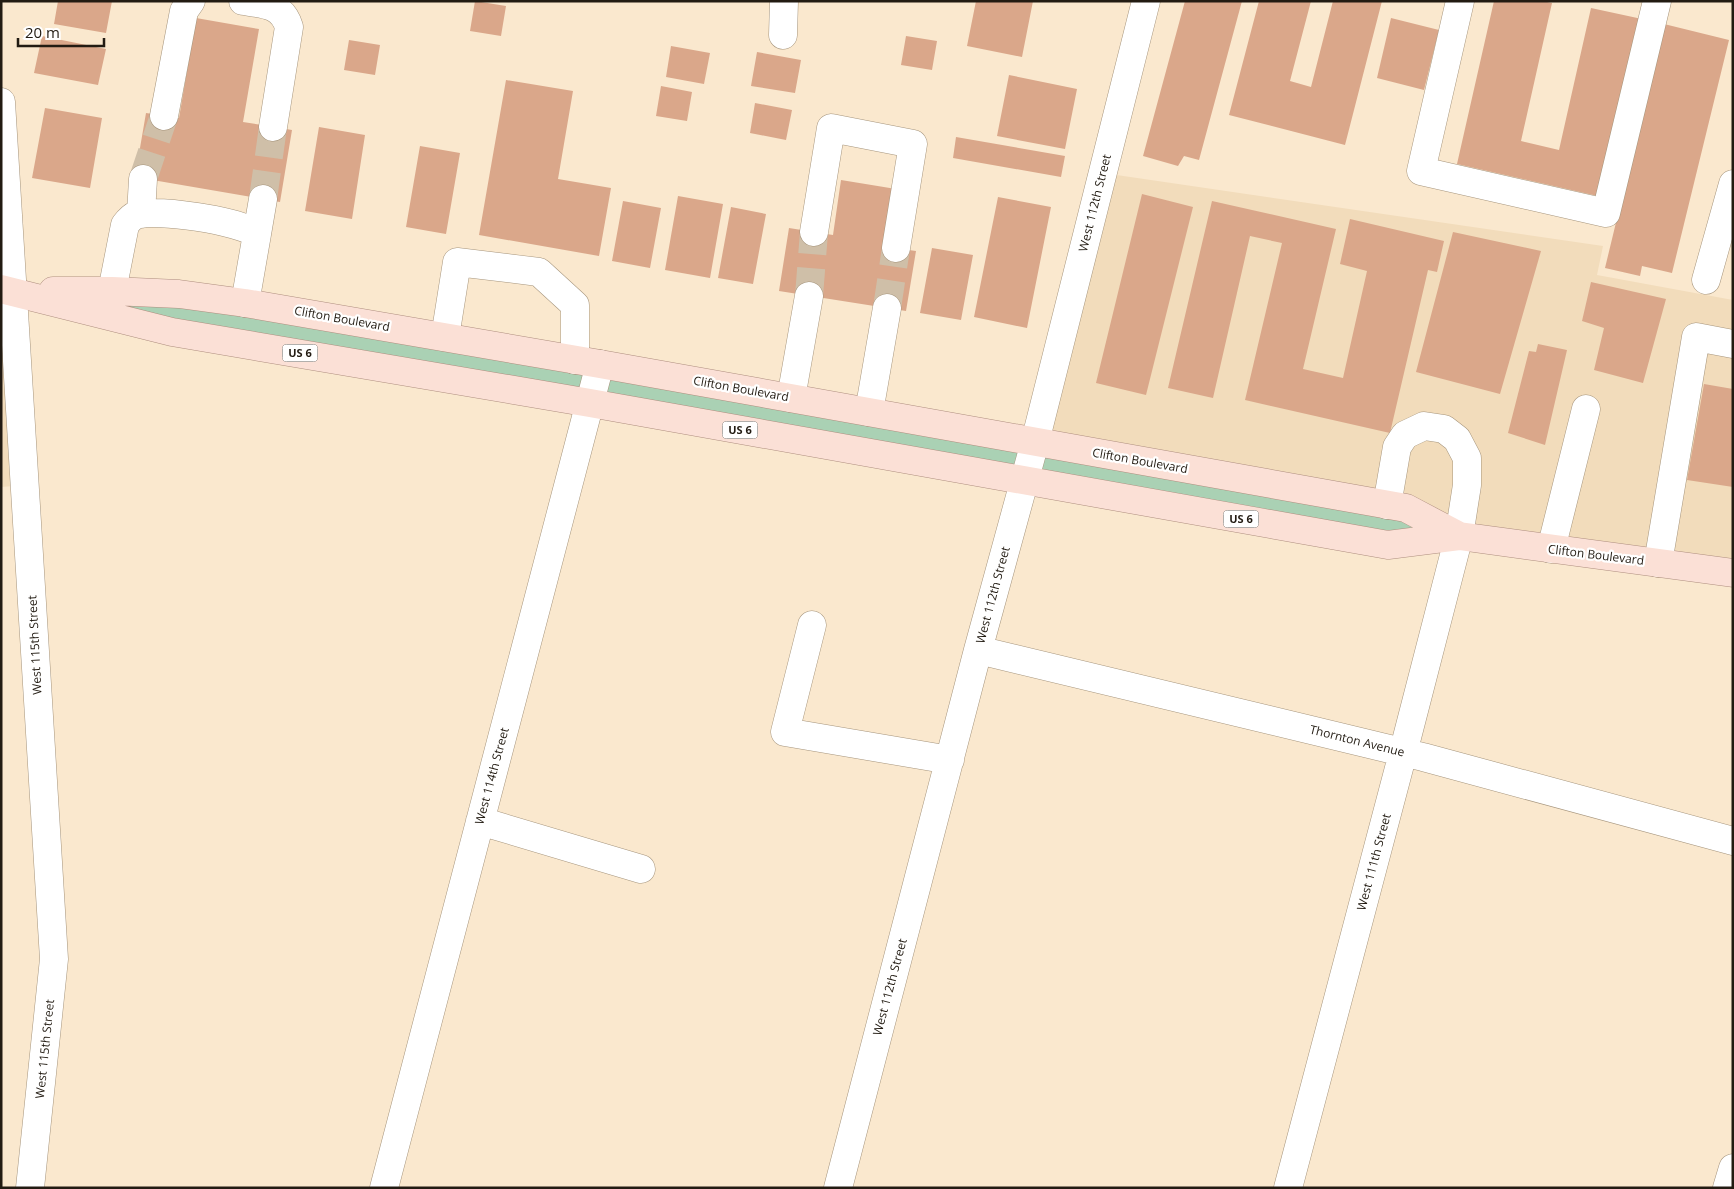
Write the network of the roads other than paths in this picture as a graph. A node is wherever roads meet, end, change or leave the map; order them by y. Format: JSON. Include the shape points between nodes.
{"nodes":[{"id":1,"x":191,"y":1,"type":"edge"},
{"id":2,"x":243,"y":1,"type":"edge"},
{"id":3,"x":784,"y":1,"type":"edge"},
{"id":4,"x":1146,"y":1,"type":"edge"},
{"id":5,"x":1460,"y":1,"type":"edge"},
{"id":6,"x":1657,"y":1,"type":"edge"},
{"id":7,"x":783,"y":35,"type":"dead end"},
{"id":8,"x":1,"y":102,"type":"edge"},
{"id":9,"x":164,"y":116,"type":"tunnel mouth"},
{"id":10,"x":273,"y":127,"type":"tunnel mouth"},
{"id":11,"x":143,"y":179,"type":"tunnel mouth"},
{"id":12,"x":1733,"y":184,"type":"edge"},
{"id":13,"x":263,"y":199,"type":"tunnel mouth"},
{"id":14,"x":141,"y":214,"type":"junction"},
{"id":15,"x":814,"y":232,"type":"tunnel mouth"},
{"id":16,"x":257,"y":234,"type":"junction"},
{"id":17,"x":896,"y":248,"type":"tunnel mouth"},
{"id":18,"x":1706,"y":280,"type":"dead end"},
{"id":19,"x":8,"y":290,"type":"edge"},
{"id":20,"x":112,"y":291,"type":"junction"},
{"id":21,"x":809,"y":296,"type":"tunnel mouth"},
{"id":22,"x":245,"y":302,"type":"junction"},
{"id":23,"x":887,"y":308,"type":"tunnel mouth"},
{"id":24,"x":445,"y":337,"type":"junction"},
{"id":25,"x":1733,"y":344,"type":"edge"},
{"id":26,"x":588,"y":362,"type":"junction"},
{"id":27,"x":791,"y":398,"type":"junction"},
{"id":28,"x":11,"y":399,"type":"edge"},
{"id":29,"x":590,"y":403,"type":"junction"},
{"id":30,"x":1586,"y":409,"type":"dead end"},
{"id":31,"x":869,"y":412,"type":"junction"},
{"id":32,"x":1035,"y":442,"type":"junction"},
{"id":33,"x":13,"y":467,"type":"edge"},
{"id":34,"x":1025,"y":481,"type":"junction"},
{"id":35,"x":1387,"y":504,"type":"junction"},
{"id":36,"x":1458,"y":536,"type":"junction"},
{"id":37,"x":1551,"y":549,"type":"junction"},
{"id":38,"x":1658,"y":563,"type":"junction"},
{"id":39,"x":1733,"y":573,"type":"edge"},
{"id":40,"x":812,"y":624,"type":"dead end"},
{"id":41,"x":978,"y":650,"type":"junction"},
{"id":42,"x":1403,"y":753,"type":"junction"},
{"id":43,"x":950,"y":760,"type":"junction"},
{"id":44,"x":480,"y":821,"type":"junction"},
{"id":45,"x":1733,"y":841,"type":"edge"},
{"id":46,"x":640,"y":869,"type":"dead end"},
{"id":47,"x":1733,"y":1168,"type":"edge"},
{"id":48,"x":30,"y":1188,"type":"edge"},
{"id":49,"x":384,"y":1188,"type":"edge"},
{"id":50,"x":838,"y":1188,"type":"edge"},
{"id":51,"x":1288,"y":1188,"type":"edge"},
{"id":52,"x":1728,"y":1188,"type":"edge"}],
"edges":[{"from":1,"to":9,"type":"street","via":[[184,11]]},
{"from":2,"to":10,"type":"street","via":[[266,4],[286,18],[288,27]]},
{"from":3,"to":7,"type":"street"},
{"from":4,"to":32,"type":"street","name":"West 112th Street"},
{"from":5,"to":6,"type":"street","via":[[1421,171],[1606,213]]},
{"from":8,"to":19,"type":"street","name":"West 115th Street"},
{"from":11,"to":14,"type":"street"},
{"from":12,"to":18,"type":"street"},
{"from":13,"to":16,"type":"street"},
{"from":14,"to":16,"type":"street","via":[[197,217]]},
{"from":14,"to":20,"type":"street","via":[[128,220],[125,226]]},
{"from":15,"to":17,"type":"street","via":[[831,128],[913,144]]},
{"from":16,"to":22,"type":"street"},
{"from":19,"to":20,"type":"main road","name":"Clifton Boulevard","number":"US 6"},
{"from":19,"to":28,"type":"street","name":"West 115th Street"},
{"from":19,"to":29,"type":"main road","name":"Clifton Boulevard","number":"US 6","via":[[172,332]]},
{"from":20,"to":22,"type":"main road","name":"Clifton Boulevard","number":"US 6","via":[[179,294]]},
{"from":21,"to":27,"type":"street"},
{"from":22,"to":24,"type":"main road","name":"Clifton Boulevard","number":"US 6"},
{"from":23,"to":31,"type":"street"},
{"from":24,"to":26,"type":"main road","name":"Clifton Boulevard","number":"US 6"},
{"from":24,"to":26,"type":"street","name":"West 114th Street","via":[[457,262],[539,272],[575,305]]},
{"from":25,"to":38,"type":"street","via":[[1696,337]]},
{"from":26,"to":27,"type":"main road","name":"Clifton Boulevard","number":"US 6"},
{"from":26,"to":29,"type":"street","name":"West 114th Street"},
{"from":27,"to":31,"type":"main road","name":"Clifton Boulevard","number":"US 6"},
{"from":28,"to":33,"type":"street","name":"West 115th Street"},
{"from":29,"to":34,"type":"main road","name":"Clifton Boulevard","number":"US 6"},
{"from":29,"to":44,"type":"street","name":"West 114th Street"},
{"from":30,"to":37,"type":"street"},
{"from":31,"to":32,"type":"main road","name":"Clifton Boulevard","number":"US 6"},
{"from":32,"to":34,"type":"street","name":"West 112th Street"},
{"from":32,"to":35,"type":"main road","name":"Clifton Boulevard","number":"US 6"},
{"from":33,"to":48,"type":"street","name":"West 115th Street","via":[[54,959]]},
{"from":34,"to":36,"type":"main road","name":"Clifton Boulevard","number":"US 6","via":[[1388,545]]},
{"from":34,"to":41,"type":"street","name":"West 112th Street"},
{"from":35,"to":36,"type":"main road","name":"Clifton Boulevard","number":"US 6","via":[[1406,508]]},
{"from":35,"to":36,"type":"street","name":"West 111th Street","via":[[1397,447],[1406,435],[1424,426],[1444,429],[1457,440],[1467,458],[1467,485]]},
{"from":36,"to":37,"type":"main road","name":"Clifton Boulevard","number":"US 6"},
{"from":36,"to":42,"type":"street","name":"West 111th Street"},
{"from":37,"to":38,"type":"main road","name":"Clifton Boulevard","number":"US 6"},
{"from":38,"to":39,"type":"main road","name":"Clifton Boulevard","number":"US 6"},
{"from":40,"to":43,"type":"street","via":[[785,732]]},
{"from":41,"to":42,"type":"street","name":"Thornton Avenue"},
{"from":41,"to":43,"type":"street","name":"West 112th Street"},
{"from":42,"to":45,"type":"street","name":"Thornton Avenue"},
{"from":42,"to":51,"type":"street","name":"West 111th Street"},
{"from":43,"to":50,"type":"street","name":"West 112th Street"},
{"from":44,"to":46,"type":"street"},
{"from":44,"to":49,"type":"street","name":"West 114th Street"},
{"from":47,"to":52,"type":"street"}]}
